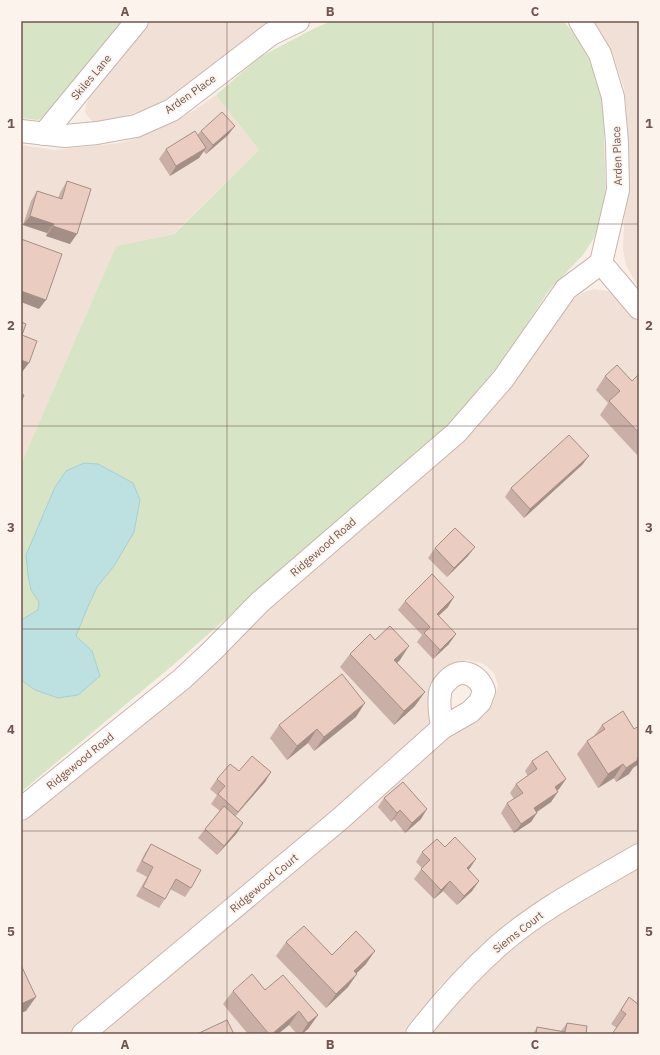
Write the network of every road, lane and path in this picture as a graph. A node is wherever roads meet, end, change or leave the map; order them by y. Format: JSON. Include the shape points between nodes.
{"nodes":[{"id":1,"x":137,"y":21,"type":"edge"},
{"id":2,"x":298,"y":21,"type":"edge"},
{"id":3,"x":580,"y":21,"type":"edge"},
{"id":4,"x":21,"y":131,"type":"edge"},
{"id":5,"x":44,"y":134,"type":"junction"},
{"id":6,"x":601,"y":263,"type":"junction"},
{"id":7,"x":639,"y":308,"type":"edge"},
{"id":8,"x":442,"y":728,"type":"dead end"},
{"id":9,"x":21,"y":809,"type":"edge"},
{"id":10,"x":639,"y":855,"type":"edge"},
{"id":11,"x":84,"y":1034,"type":"edge"},
{"id":12,"x":417,"y":1034,"type":"edge"}],
"edges":[{"from":1,"to":5,"type":"street","name":"Skiles Lane"},
{"from":2,"to":5,"type":"street","name":"Arden Place","via":[[271,34],[172,110],[136,126],[65,136]]},
{"from":3,"to":6,"type":"street","name":"Arden Place","via":[[600,54],[613,97],[617,142],[618,190]]},
{"from":4,"to":5,"type":"street","name":"Arden Place"},
{"from":6,"to":7,"type":"street"},
{"from":6,"to":9,"type":"street","name":"Ridgewood Road","via":[[566,289],[503,379],[456,433],[260,602],[182,679]]},
{"from":8,"to":11,"type":"street","name":"Ridgewood Court","via":[[340,819]]},
{"from":10,"to":12,"type":"street","name":"Siems Court","via":[[568,897],[498,946],[436,1009]]}]}
